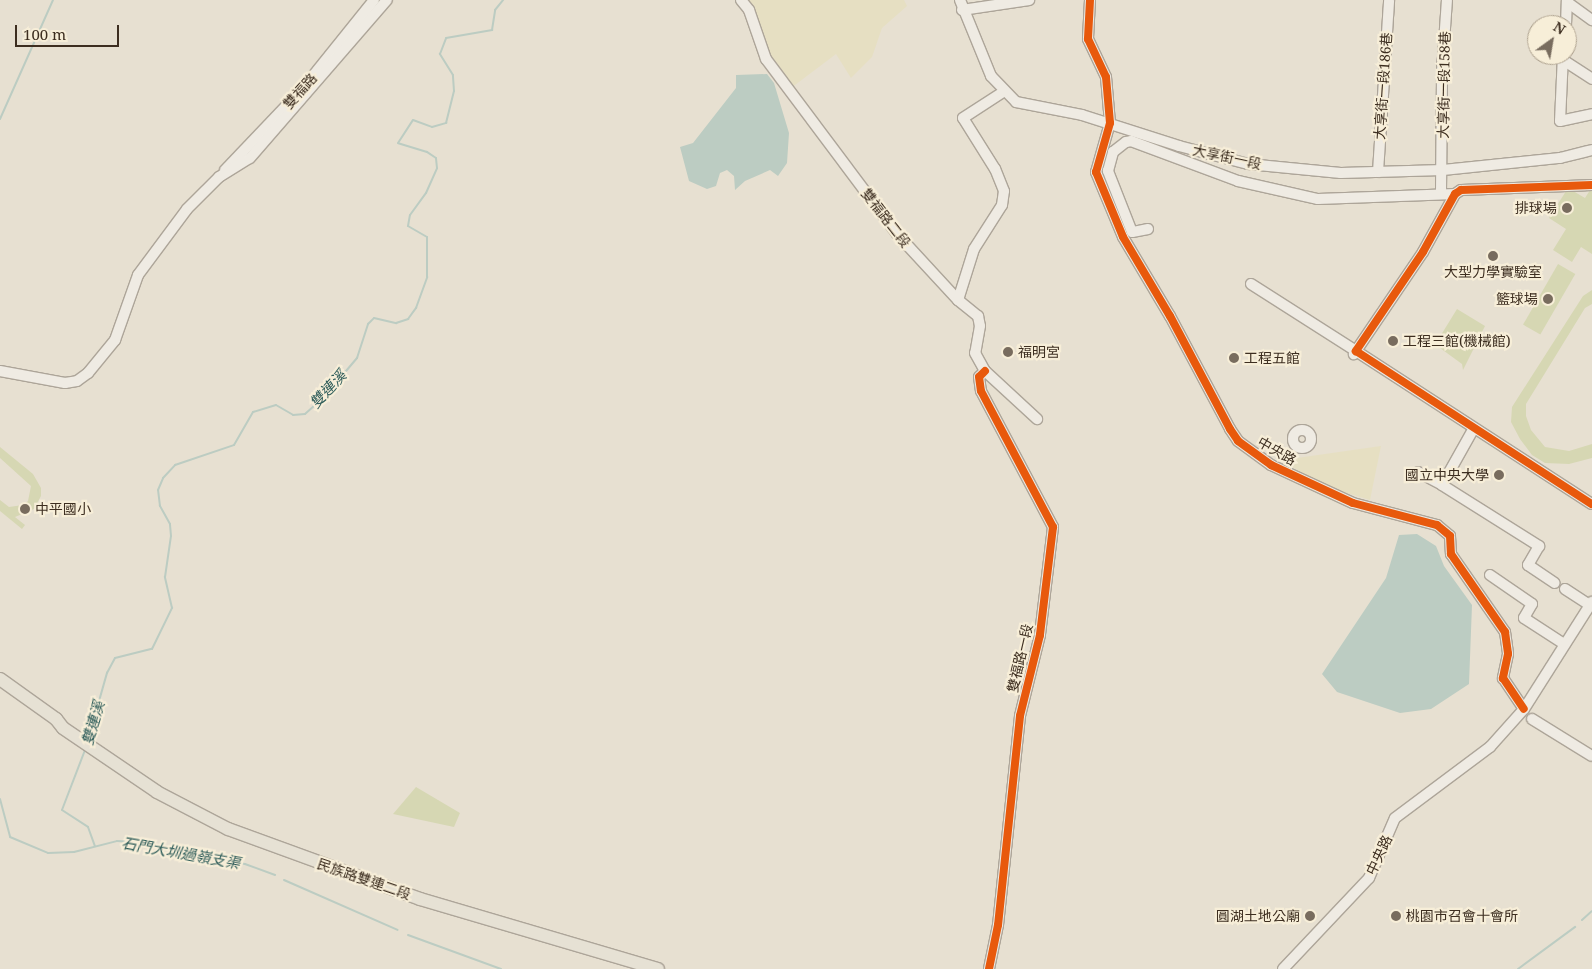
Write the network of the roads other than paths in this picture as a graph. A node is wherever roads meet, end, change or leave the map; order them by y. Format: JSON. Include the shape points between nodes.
{"nodes":[{"id":1,"x":374,"y":0,"type":"edge"},
{"id":2,"x":387,"y":0,"type":"edge"},
{"id":3,"x":742,"y":0,"type":"edge"},
{"id":4,"x":1029,"y":0,"type":"edge"},
{"id":5,"x":1090,"y":0,"type":"edge"},
{"id":6,"x":1389,"y":0,"type":"edge"},
{"id":7,"x":1446,"y":0,"type":"edge"},
{"id":8,"x":1567,"y":1,"type":"edge"},
{"id":9,"x":961,"y":5,"type":"edge"},
{"id":10,"x":1566,"y":15,"type":"edge"},
{"id":11,"x":1592,"y":20,"type":"edge"},
{"id":12,"x":1563,"y":65,"type":"edge"},
{"id":13,"x":1574,"y":65,"type":"edge"},
{"id":14,"x":1592,"y":79,"type":"edge"},
{"id":15,"x":1003,"y":92,"type":"junction"},
{"id":16,"x":1592,"y":114,"type":"edge"},
{"id":17,"x":1110,"y":123,"type":"junction"},
{"id":18,"x":1592,"y":150,"type":"edge"},
{"id":19,"x":1443,"y":170,"type":"junction"},
{"id":20,"x":1378,"y":172,"type":"junction"},
{"id":21,"x":219,"y":177,"type":"junction"},
{"id":22,"x":1592,"y":185,"type":"edge"},
{"id":23,"x":1441,"y":192,"type":"junction"},
{"id":24,"x":1455,"y":194,"type":"junction"},
{"id":25,"x":1148,"y":229,"type":"dead end"},
{"id":26,"x":1252,"y":284,"type":"dead end"},
{"id":27,"x":958,"y":300,"type":"junction"},
{"id":28,"x":1354,"y":353,"type":"junction"},
{"id":29,"x":0,"y":371,"type":"edge"},
{"id":30,"x":985,"y":371,"type":"junction"},
{"id":31,"x":1037,"y":419,"type":"dead end"},
{"id":32,"x":1474,"y":428,"type":"junction"},
{"id":33,"x":1418,"y":472,"type":"dead end"},
{"id":34,"x":1442,"y":486,"type":"junction"},
{"id":35,"x":1592,"y":504,"type":"edge"},
{"id":36,"x":1490,"y":575,"type":"dead end"},
{"id":37,"x":1555,"y":583,"type":"dead end"},
{"id":38,"x":1565,"y":589,"type":"dead end"},
{"id":39,"x":1591,"y":603,"type":"edge"},
{"id":40,"x":1564,"y":644,"type":"junction"},
{"id":41,"x":0,"y":680,"type":"edge"},
{"id":42,"x":0,"y":689,"type":"edge"},
{"id":43,"x":1524,"y":709,"type":"junction"},
{"id":44,"x":1532,"y":719,"type":"dead end"},
{"id":45,"x":63,"y":728,"type":"junction"},
{"id":46,"x":1592,"y":756,"type":"edge"},
{"id":47,"x":658,"y":969,"type":"edge"},
{"id":48,"x":989,"y":969,"type":"edge"},
{"id":49,"x":1283,"y":969,"type":"edge"}],
"edges":[{"from":1,"to":21,"type":"street","name":"雙福路","via":[[304,87]]},
{"from":2,"to":21,"type":"street","via":[[250,158]]},
{"from":3,"to":27,"type":"street","name":"雙福路二段","via":[[749,10],[766,59],[897,234]]},
{"from":4,"to":9,"type":"street"},
{"from":5,"to":17,"type":"street","via":[[1088,39],[1106,77]]},
{"from":6,"to":20,"type":"street","name":"大享街一段186巷"},
{"from":7,"to":19,"type":"street","name":"大享街一段158巷","via":[[1442,71]]},
{"from":8,"to":10,"type":"street"},
{"from":8,"to":11,"type":"street"},
{"from":9,"to":15,"type":"street","name":"大享街一段","via":[[991,76]]},
{"from":12,"to":16,"type":"street","via":[[1560,121]]},
{"from":13,"to":14,"type":"street"},
{"from":15,"to":17,"type":"street","name":"大享街一段","via":[[1016,102]]},
{"from":15,"to":27,"type":"street","via":[[963,118],[1004,191],[1002,204],[974,249]]},
{"from":17,"to":20,"type":"street","name":"大享街一段","via":[[1248,164],[1340,173]]},
{"from":17,"to":43,"type":"street","name":"中央路","via":[[1096,172],[1123,238],[1238,441],[1271,465],[1353,503],[1437,525],[1450,536],[1451,554],[1505,632],[1508,654],[1503,678]]},
{"from":18,"to":19,"type":"street","name":"大享街一段","via":[[1560,158]]},
{"from":19,"to":20,"type":"street","name":"大享街一段"},
{"from":19,"to":23,"type":"street","name":"大享街一段158巷"},
{"from":21,"to":29,"type":"street","via":[[187,209],[138,275],[115,340],[77,381],[65,383]]},
{"from":22,"to":24,"type":"street","via":[[1461,190]]},
{"from":23,"to":24,"type":"street"},
{"from":23,"to":25,"type":"street","via":[[1318,199],[1238,181],[1131,141],[1126,142],[1113,152],[1108,172],[1132,232]]},
{"from":24,"to":28,"type":"street","via":[[1423,252]]},
{"from":26,"to":28,"type":"street"},
{"from":27,"to":30,"type":"street","name":"雙福路二段","via":[[978,316],[980,326],[975,354]]},
{"from":28,"to":32,"type":"street"},
{"from":30,"to":31,"type":"street","name":"雙福路二段"},
{"from":30,"to":48,"type":"street","name":"雙福路一段","via":[[979,377],[981,391],[1053,527],[1040,635],[1020,716],[998,925]]},
{"from":32,"to":34,"type":"street"},
{"from":32,"to":35,"type":"street"},
{"from":33,"to":34,"type":"street"},
{"from":34,"to":37,"type":"street","via":[[1540,546],[1528,565]]},
{"from":36,"to":40,"type":"street","via":[[1532,604],[1524,618]]},
{"from":38,"to":39,"type":"street"},
{"from":39,"to":40,"type":"street","name":"中央路"},
{"from":40,"to":43,"type":"street","name":"中央路"},
{"from":41,"to":45,"type":"main road","via":[[56,719]]},
{"from":42,"to":45,"type":"main road","via":[[52,725]]},
{"from":43,"to":49,"type":"street","name":"中央路","via":[[1490,747],[1395,818],[1369,878]]},
{"from":44,"to":46,"type":"street"},
{"from":45,"to":47,"type":"main road","name":"民族路雙連二段","via":[[157,792],[228,829],[420,899]]}]}
